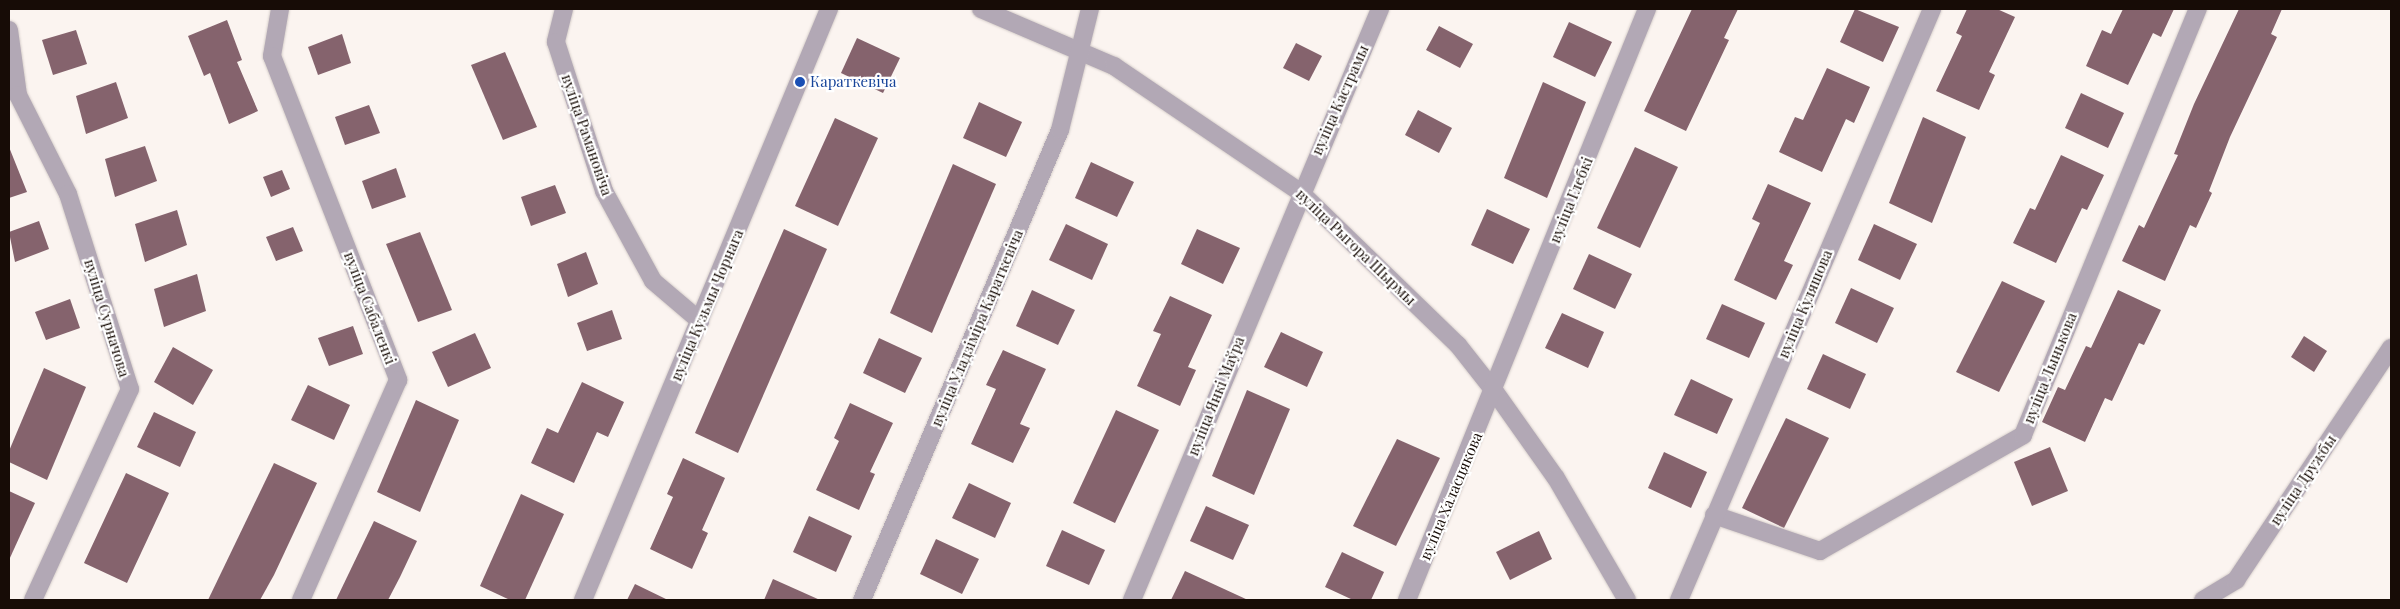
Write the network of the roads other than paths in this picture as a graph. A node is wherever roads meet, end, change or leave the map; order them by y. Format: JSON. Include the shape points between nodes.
{"nodes":[{"id":1,"x":280,"y":9,"type":"edge"},
{"id":2,"x":564,"y":9,"type":"edge"},
{"id":3,"x":830,"y":9,"type":"edge"},
{"id":4,"x":981,"y":9,"type":"edge"},
{"id":5,"x":1090,"y":9,"type":"edge"},
{"id":6,"x":1380,"y":9,"type":"edge"},
{"id":7,"x":1647,"y":9,"type":"edge"},
{"id":8,"x":1932,"y":9,"type":"edge"},
{"id":9,"x":2198,"y":9,"type":"edge"},
{"id":10,"x":9,"y":30,"type":"edge"},
{"id":11,"x":1080,"y":52,"type":"junction"},
{"id":12,"x":1300,"y":192,"type":"junction"},
{"id":13,"x":700,"y":321,"type":"junction"},
{"id":14,"x":2391,"y":348,"type":"edge"},
{"id":15,"x":1495,"y":392,"type":"junction"},
{"id":16,"x":1714,"y":515,"type":"junction"},
{"id":17,"x":33,"y":600,"type":"edge"},
{"id":18,"x":302,"y":600,"type":"edge"},
{"id":19,"x":583,"y":600,"type":"edge"},
{"id":20,"x":862,"y":600,"type":"edge"},
{"id":21,"x":1132,"y":600,"type":"edge"},
{"id":22,"x":1407,"y":600,"type":"edge"},
{"id":23,"x":1627,"y":600,"type":"edge"},
{"id":24,"x":1679,"y":600,"type":"edge"},
{"id":25,"x":2203,"y":600,"type":"edge"}],
"edges":[{"from":1,"to":18,"type":"street","name":"вуліца Сабаленкі","via":[[272,56],[398,380]]},
{"from":2,"to":13,"type":"street","name":"вуліца Рамановіча","via":[[556,42],[604,191],[653,281]]},
{"from":3,"to":13,"type":"street","name":"вуліца Кузьмы Чорнага"},
{"from":4,"to":11,"type":"street","name":"вуліца Рыгора Шырмы"},
{"from":5,"to":11,"type":"street"},
{"from":6,"to":12,"type":"street","name":"вуліца Кастрамы"},
{"from":7,"to":15,"type":"street","name":"вуліца Глебкі"},
{"from":8,"to":16,"type":"street","name":"вуліца Куляшова"},
{"from":9,"to":16,"type":"street","name":"вуліца Лынькова","via":[[2023,435],[1820,551]]},
{"from":10,"to":17,"type":"street","name":"вуліца Сурначова","via":[[18,95],[68,194],[130,389]]},
{"from":11,"to":12,"type":"street","name":"вуліца Рыгора Шырмы","via":[[1114,66],[1179,107]]},
{"from":11,"to":20,"type":"street","name":"вуліца Уладзіміра Караткевіча","via":[[1060,130]]},
{"from":12,"to":15,"type":"street","name":"вуліца Рыгора Шырмы","via":[[1458,345]]},
{"from":12,"to":21,"type":"street","name":"вуліца Янкі Маўра"},
{"from":13,"to":19,"type":"street","name":"вуліца Кузьмы Чорнага"},
{"from":14,"to":25,"type":"street","name":"вуліца Дружбы","via":[[2236,580]]},
{"from":15,"to":22,"type":"street","name":"вуліца Халасцякова"},
{"from":15,"to":23,"type":"street","name":"вуліца Рыгора Шырмы","via":[[1556,478]]},
{"from":16,"to":24,"type":"street","name":"вуліца Куляшова"}]}
